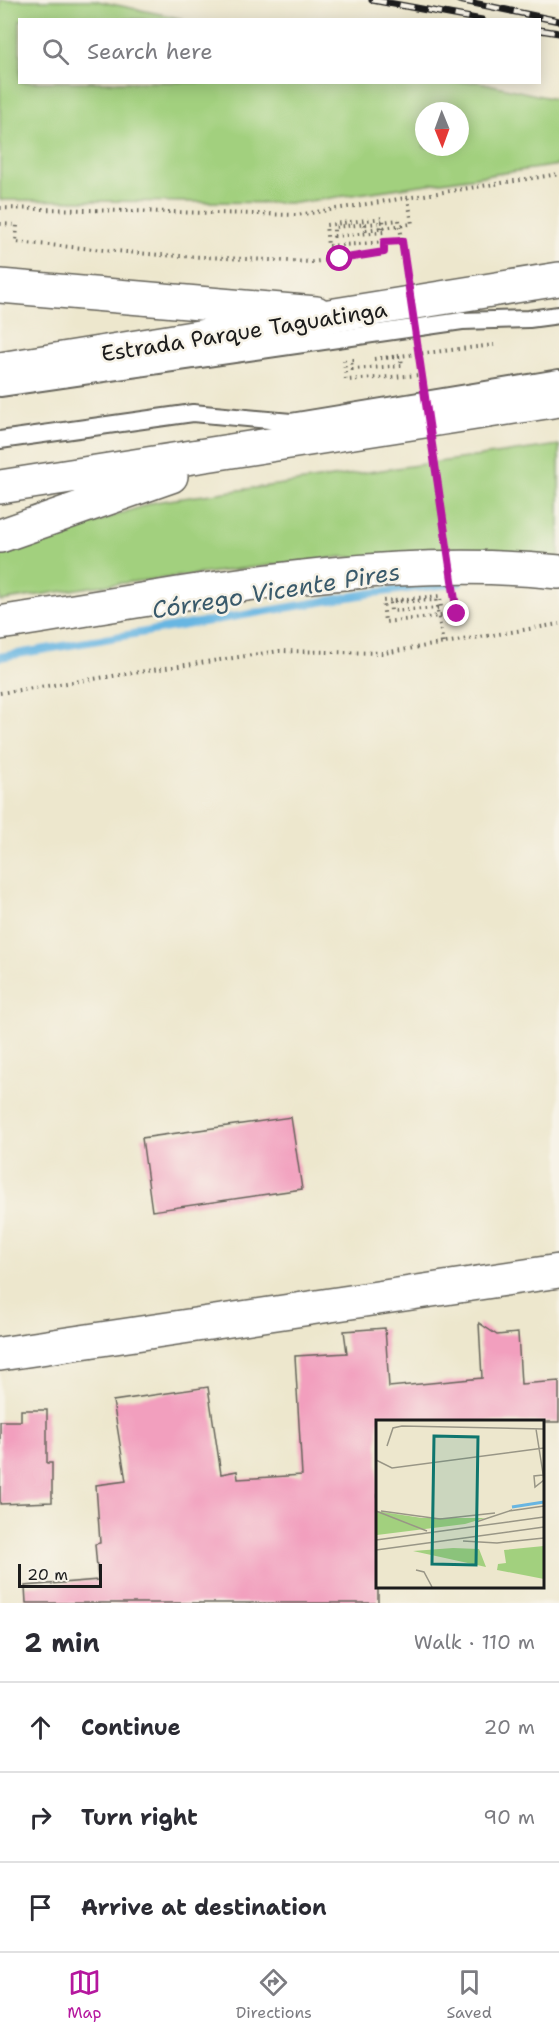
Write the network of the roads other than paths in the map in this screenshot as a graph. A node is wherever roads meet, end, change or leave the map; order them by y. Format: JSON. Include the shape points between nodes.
{"nodes":[{"id":1,"x":559,"y":279,"type":"edge"},
{"id":2,"x":0,"y":286,"type":"edge"},
{"id":3,"x":348,"y":315,"type":"junction"},
{"id":4,"x":559,"y":315,"type":"edge"},
{"id":5,"x":0,"y":369,"type":"edge"},
{"id":6,"x":559,"y":378,"type":"edge"},
{"id":7,"x":0,"y":388,"type":"edge"},
{"id":8,"x":559,"y":400,"type":"edge"},
{"id":9,"x":503,"y":409,"type":"junction"},
{"id":10,"x":559,"y":412,"type":"edge"},
{"id":11,"x":0,"y":440,"type":"edge"},
{"id":12,"x":254,"y":448,"type":"junction"},
{"id":13,"x":0,"y":487,"type":"edge"},
{"id":14,"x":0,"y":536,"type":"edge"},
{"id":15,"x":559,"y":572,"type":"edge"},
{"id":16,"x":0,"y":623,"type":"edge"},
{"id":17,"x":559,"y":1271,"type":"edge"},
{"id":18,"x":0,"y":1354,"type":"edge"}],
"edges":[{"from":1,"to":3,"type":"main road","name":"Estrada Parque Taguatinga"},
{"from":2,"to":3,"type":"main road"},
{"from":3,"to":5,"type":"main road","name":"Estrada Parque Taguatinga"},
{"from":4,"to":7,"type":"lane","via":[[462,321]]},
{"from":6,"to":11,"type":"lane","via":[[291,422],[193,413]]},
{"from":8,"to":9,"type":"main road"},
{"from":9,"to":10,"type":"main road"},
{"from":9,"to":12,"type":"main road"},
{"from":12,"to":13,"type":"main road"},
{"from":12,"to":14,"type":"main road"},
{"from":15,"to":16,"type":"main road","via":[[465,568],[356,573],[247,584]]},
{"from":17,"to":18,"type":"main road"}]}
